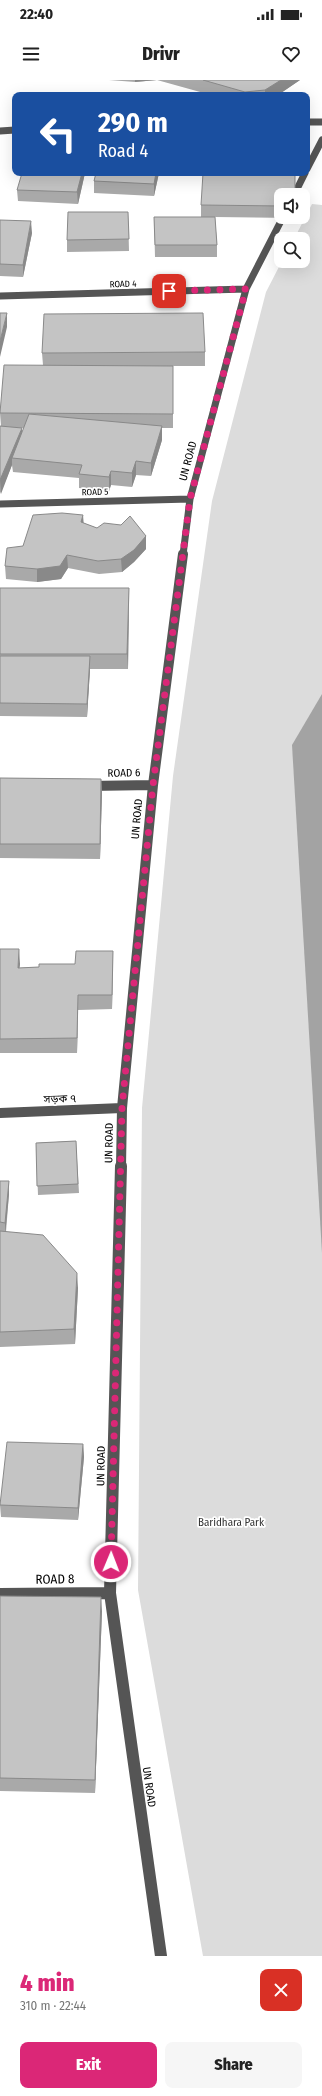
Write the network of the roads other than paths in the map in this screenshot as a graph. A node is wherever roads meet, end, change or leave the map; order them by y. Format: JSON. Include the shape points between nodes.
{"nodes":[{"id":1,"x":310,"y":122,"type":"edge"},
{"id":2,"x":322,"y":122,"type":"edge"},
{"id":3,"x":12,"y":130,"type":"edge"},
{"id":4,"x":0,"y":131,"type":"edge"},
{"id":5,"x":322,"y":140,"type":"edge"},
{"id":6,"x":310,"y":163,"type":"edge"},
{"id":7,"x":304,"y":176,"type":"edge"},
{"id":8,"x":298,"y":188,"type":"edge"},
{"id":9,"x":279,"y":224,"type":"edge"},
{"id":10,"x":246,"y":289,"type":"junction"},
{"id":11,"x":0,"y":296,"type":"edge"},
{"id":12,"x":190,"y":499,"type":"junction"},
{"id":13,"x":0,"y":504,"type":"edge"},
{"id":14,"x":153,"y":785,"type":"junction"},
{"id":15,"x":76,"y":786,"type":"edge"},
{"id":16,"x":122,"y":1108,"type":"junction"},
{"id":17,"x":0,"y":1113,"type":"edge"},
{"id":18,"x":110,"y":1593,"type":"junction"},
{"id":19,"x":0,"y":1594,"type":"edge"},
{"id":20,"x":161,"y":1956,"type":"edge"}],
"edges":[{"from":1,"to":2,"type":"street"},
{"from":3,"to":4,"type":"street"},
{"from":5,"to":6,"type":"street"},
{"from":7,"to":8,"type":"street"},
{"from":9,"to":10,"type":"street","name":"UN ROAD"},
{"from":10,"to":11,"type":"street","name":"ROAD 4"},
{"from":10,"to":12,"type":"street","name":"UN ROAD"},
{"from":12,"to":13,"type":"street","name":"ROAD 5"},
{"from":12,"to":14,"type":"street","name":"UN ROAD"},
{"from":14,"to":15,"type":"street","name":"ROAD 6"},
{"from":14,"to":16,"type":"street","name":"UN ROAD"},
{"from":16,"to":17,"type":"street","name":"সড়ক ৭"},
{"from":16,"to":18,"type":"street","name":"UN ROAD"},
{"from":18,"to":19,"type":"street","name":"ROAD 8"},
{"from":18,"to":20,"type":"street","name":"UN ROAD"}]}
